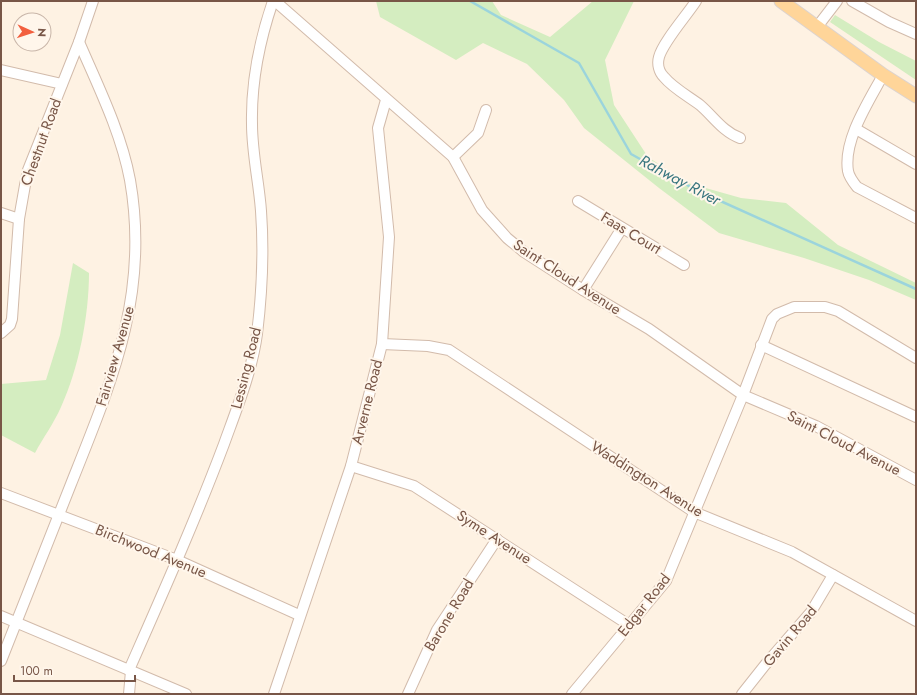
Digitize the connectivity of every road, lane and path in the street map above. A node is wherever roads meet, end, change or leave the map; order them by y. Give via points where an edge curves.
1 (93, 1) edge
2 (274, 1) edge
3 (696, 1) edge
4 (781, 1) edge
5 (837, 1) edge
6 (852, 1) edge
7 (816, 27) junction
8 (916, 34) edge
9 (79, 42) junction
10 (1, 70) edge
11 (883, 75) junction
12 (62, 84) junction
13 (916, 96) edge
14 (386, 100) junction
15 (486, 110) dead end
16 (856, 129) junction
17 (740, 138) dead end
18 (453, 157) junction
19 (916, 164) edge
20 (578, 201) dead end
21 (1, 213) edge
22 (19, 218) junction
23 (916, 218) edge
24 (622, 228) junction
25 (684, 265) dead end
26 (583, 290) junction
27 (1, 333) edge
28 (382, 344) junction
29 (761, 346) junction
30 (916, 358) edge
31 (743, 395) junction
32 (916, 417) edge
33 (351, 466) junction
34 (916, 480) edge
35 (1, 493) edge
36 (694, 512) junction
37 (59, 515) junction
38 (497, 539) junction
39 (177, 560) junction
40 (833, 575) junction
41 (299, 615) junction
42 (1, 616) edge
43 (916, 621) edge
44 (16, 622) junction
45 (630, 625) junction
46 (1, 661) edge
47 (130, 670) junction
48 (129, 694) edge
49 (186, 694) edge
50 (274, 694) edge
51 (408, 694) edge
52 (572, 694) edge
53 (742, 694) edge

1 - 9 street, Chestnut Road
2 - 14 street, Saint Cloud Avenue
2 - 39 street, Lessing Road via 260,39 252,122 263,236 256,335 241,397
3 - 17 street via 661,52 658,65 663,77 701,106 732,135
4 - 7 main road
5 - 7 street
6 - 8 street
7 - 11 main road
9 - 12 street, Chestnut Road
9 - 37 street, Fairview Avenue via 111,120 130,179 136,239 128,318 117,360
10 - 12 street
11 - 13 main road
11 - 16 street
12 - 22 street, Chestnut Road via 28,170
14 - 18 street, Saint Cloud Avenue
14 - 28 street, Arverne Road via 378,128 389,237
15 - 18 street via 478,132
16 - 19 street
16 - 23 street via 848,160 850,178 857,187
18 - 26 street, Saint Cloud Avenue via 482,210 507,238
20 - 24 street, Faas Court
21 - 22 street
22 - 27 street, Chestnut Road via 12,319 10,325
24 - 25 street, Faas Court
24 - 26 street
26 - 31 street, Saint Cloud Avenue via 649,329
28 - 33 street, Arverne Road
28 - 36 street, Waddington Avenue via 428,346 449,350
29 - 30 street, Edgar Road via 777,314 794,307 826,307 838,311
29 - 31 street, Edgar Road
29 - 32 street
31 - 34 street, Saint Cloud Avenue via 816,426
31 - 36 street, Edgar Road
33 - 38 street, Syme Avenue via 414,486
33 - 41 street, Arverne Road
35 - 37 street, Birchwood Avenue
36 - 40 street, Waddington Avenue via 792,552
36 - 45 street, Edgar Road via 666,580
37 - 39 street, Birchwood Avenue
37 - 44 street, Fairview Avenue
38 - 45 street, Syme Avenue
38 - 51 street, Barone Road via 437,630
39 - 41 street, Birchwood Avenue
39 - 47 street, Lessing Road
40 - 43 street, Waddington Avenue
40 - 53 street, Gavin Road via 811,612
41 - 50 street, Arverne Road
42 - 44 street
44 - 46 street, Fairview Avenue
44 - 47 street
45 - 52 street, Edgar Road
47 - 48 street, Lessing Road
47 - 49 street

